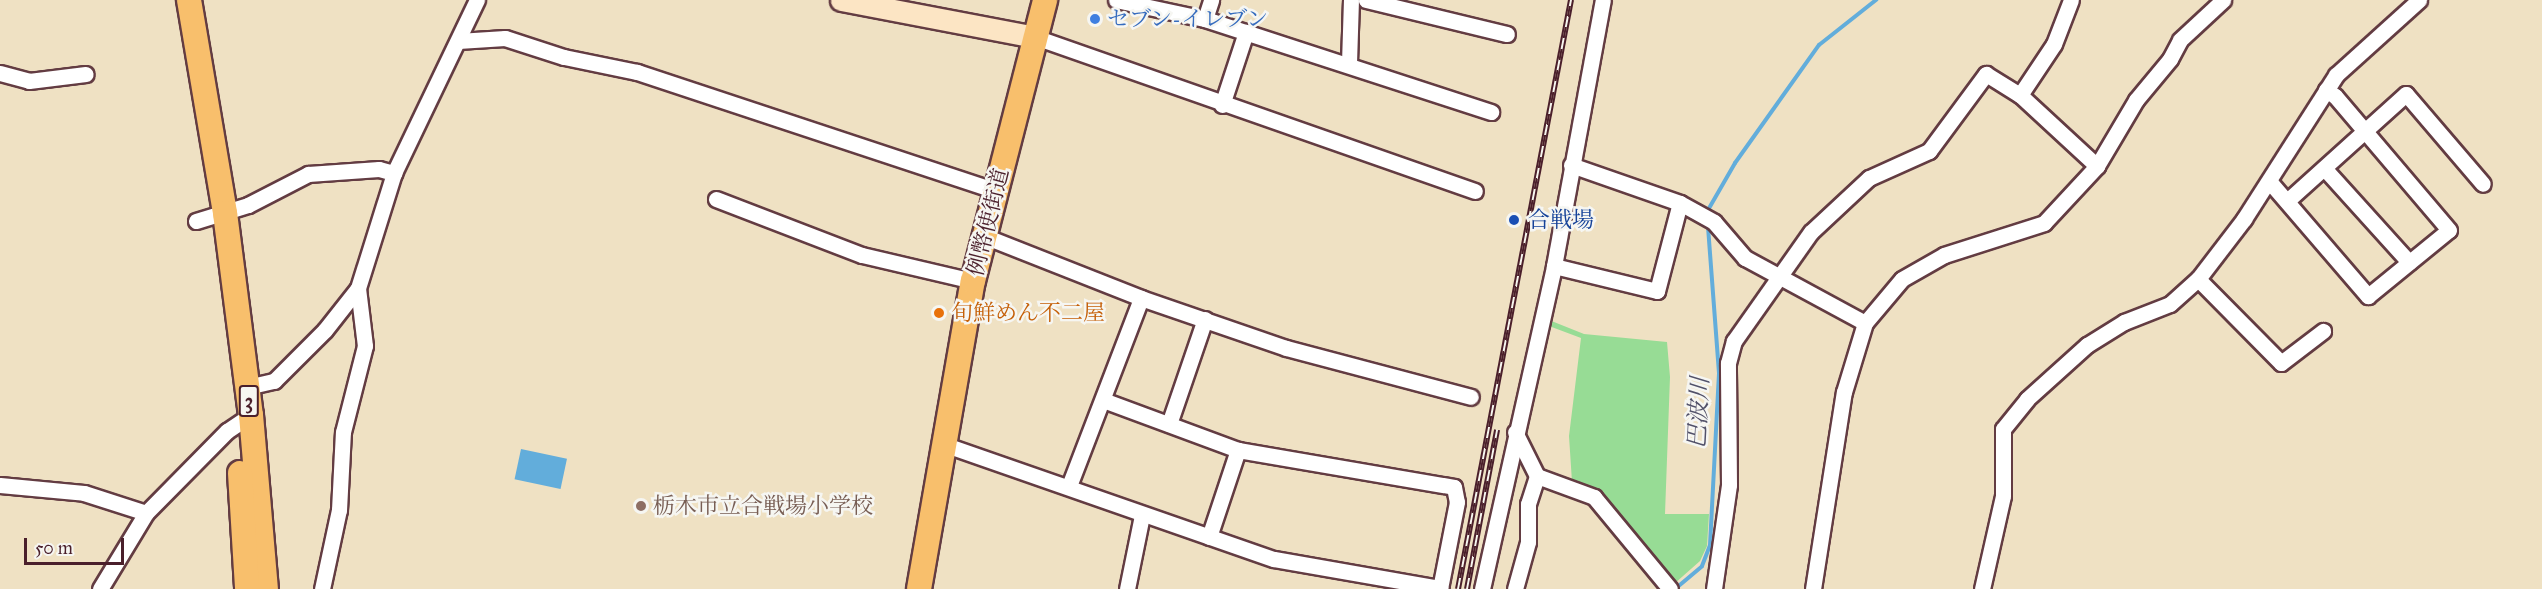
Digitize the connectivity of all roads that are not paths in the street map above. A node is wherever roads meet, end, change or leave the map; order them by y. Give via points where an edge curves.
1 (189, 0) edge
2 (477, 0) edge
3 (841, 0) edge
4 (1045, 0) edge
5 (1116, 0) edge
6 (1211, 0) edge
7 (1351, 0) edge
8 (1366, 0) edge
9 (1604, 0) edge
10 (2071, 0) edge
11 (2223, 0) edge
12 (2419, 0) edge
13 (870, 3) edge
14 (1205, 19) junction
15 (1246, 32) junction
16 (1507, 34) dead end
17 (1035, 38) junction
18 (458, 41) junction
19 (1349, 63) junction
20 (0, 74) edge
21 (86, 74) dead end
22 (2326, 90) junction
23 (2020, 95) junction
24 (1222, 105) junction
25 (1491, 112) dead end
26 (2365, 132) junction
27 (1571, 165) junction
28 (2097, 166) junction
29 (2324, 168) junction
30 (394, 173) junction
31 (2269, 181) junction
32 (2483, 184) dead end
33 (996, 191) junction
34 (1475, 191) dead end
35 (716, 199) dead end
36 (2287, 201) junction
37 (1680, 202) junction
38 (225, 213) junction
39 (196, 221) dead end
40 (984, 236) junction
41 (2409, 262) junction
42 (1554, 266) junction
43 (1778, 277) junction
44 (2198, 279) junction
45 (973, 281) junction
46 (358, 288) junction
47 (1141, 298) junction
48 (1205, 319) junction
49 (1865, 323) junction
50 (2323, 331) dead end
51 (247, 387) junction
52 (1471, 397) dead end
53 (1103, 400) junction
54 (244, 419) junction
55 (1169, 424) junction
56 (1515, 432) junction
57 (943, 444) junction
58 (1238, 450) junction
59 (1537, 476) junction
60 (0, 484) edge
61 (1069, 486) junction
62 (146, 513) junction
63 (1142, 515) junction
64 (1209, 537) junction
65 (100, 589) edge
66 (247, 589) edge
67 (266, 589) edge
68 (322, 589) edge
69 (919, 589) edge
70 (1127, 589) edge
71 (1440, 589) edge
72 (1482, 589) edge
73 (1515, 589) edge
74 (1670, 589) edge
75 (1714, 589) edge
76 (1813, 589) edge
77 (1982, 589) edge

1 - 38 main road, 3
2 - 18 street
3 - 13 street
4 - 17 main road, 例幣使街道
5 - 14 street
6 - 14 street
7 - 19 street
8 - 16 street
9 - 27 street
10 - 23 street via 2054,44
11 - 28 street via 2180,40 2170,59 2136,100
12 - 22 street via 2360,50
13 - 17 street
14 - 15 street
15 - 19 street
15 - 24 street
17 - 24 street
17 - 33 main road, 例幣使街道
18 - 30 street
18 - 33 street via 505,38 564,57 637,72
19 - 25 street
20 - 21 street via 29,81
22 - 26 street via 2336,96
22 - 31 street
23 - 28 street
23 - 43 street via 1986,74 1933,147 1869,178 1811,232
24 - 34 street
26 - 29 street
26 - 32 street via 2406,94
26 - 41 street via 2448,230
27 - 37 street
27 - 42 street
28 - 49 street via 2044,223 1944,255 1902,279
29 - 36 street
29 - 41 street
30 - 38 street via 379,169 308,174
30 - 46 street
31 - 36 street
31 - 44 street
33 - 40 main road, 例幣使街道
35 - 45 street via 862,255
36 - 41 street via 2368,296
37 - 42 street via 1657,291
37 - 43 street via 1714,222 1745,258
38 - 39 street
38 - 51 main road, 3
38 - 54 main road, 3
40 - 45 main road, 例幣使街道
40 - 47 street
42 - 56 street
43 - 49 street
43 - 75 street via 1734,341 1728,363 1729,485
44 - 50 street via 2282,363
44 - 77 street via 2170,304 2124,322 2087,345 2027,399 2003,429 2003,496
45 - 57 main road, 例幣使街道
46 - 51 street via 325,330 274,381
46 - 68 street via 365,346 343,432 339,510
47 - 48 street
47 - 53 street
48 - 52 street via 1286,348
48 - 55 street
49 - 76 street via 1844,392
51 - 54 main road, 3
53 - 55 street
53 - 61 street
54 - 62 street
54 - 66 main road, 3
54 - 67 main road, 3
55 - 58 street
56 - 59 street
56 - 72 street
57 - 61 street
57 - 69 main road, 例幣使街道
58 - 64 street
58 - 71 street via 1454,487 1457,502
59 - 73 street via 1528,504 1528,542
59 - 74 street via 1594,497
60 - 62 street via 84,493
61 - 63 street
62 - 65 street
63 - 64 street
63 - 70 street
64 - 71 street via 1274,559

